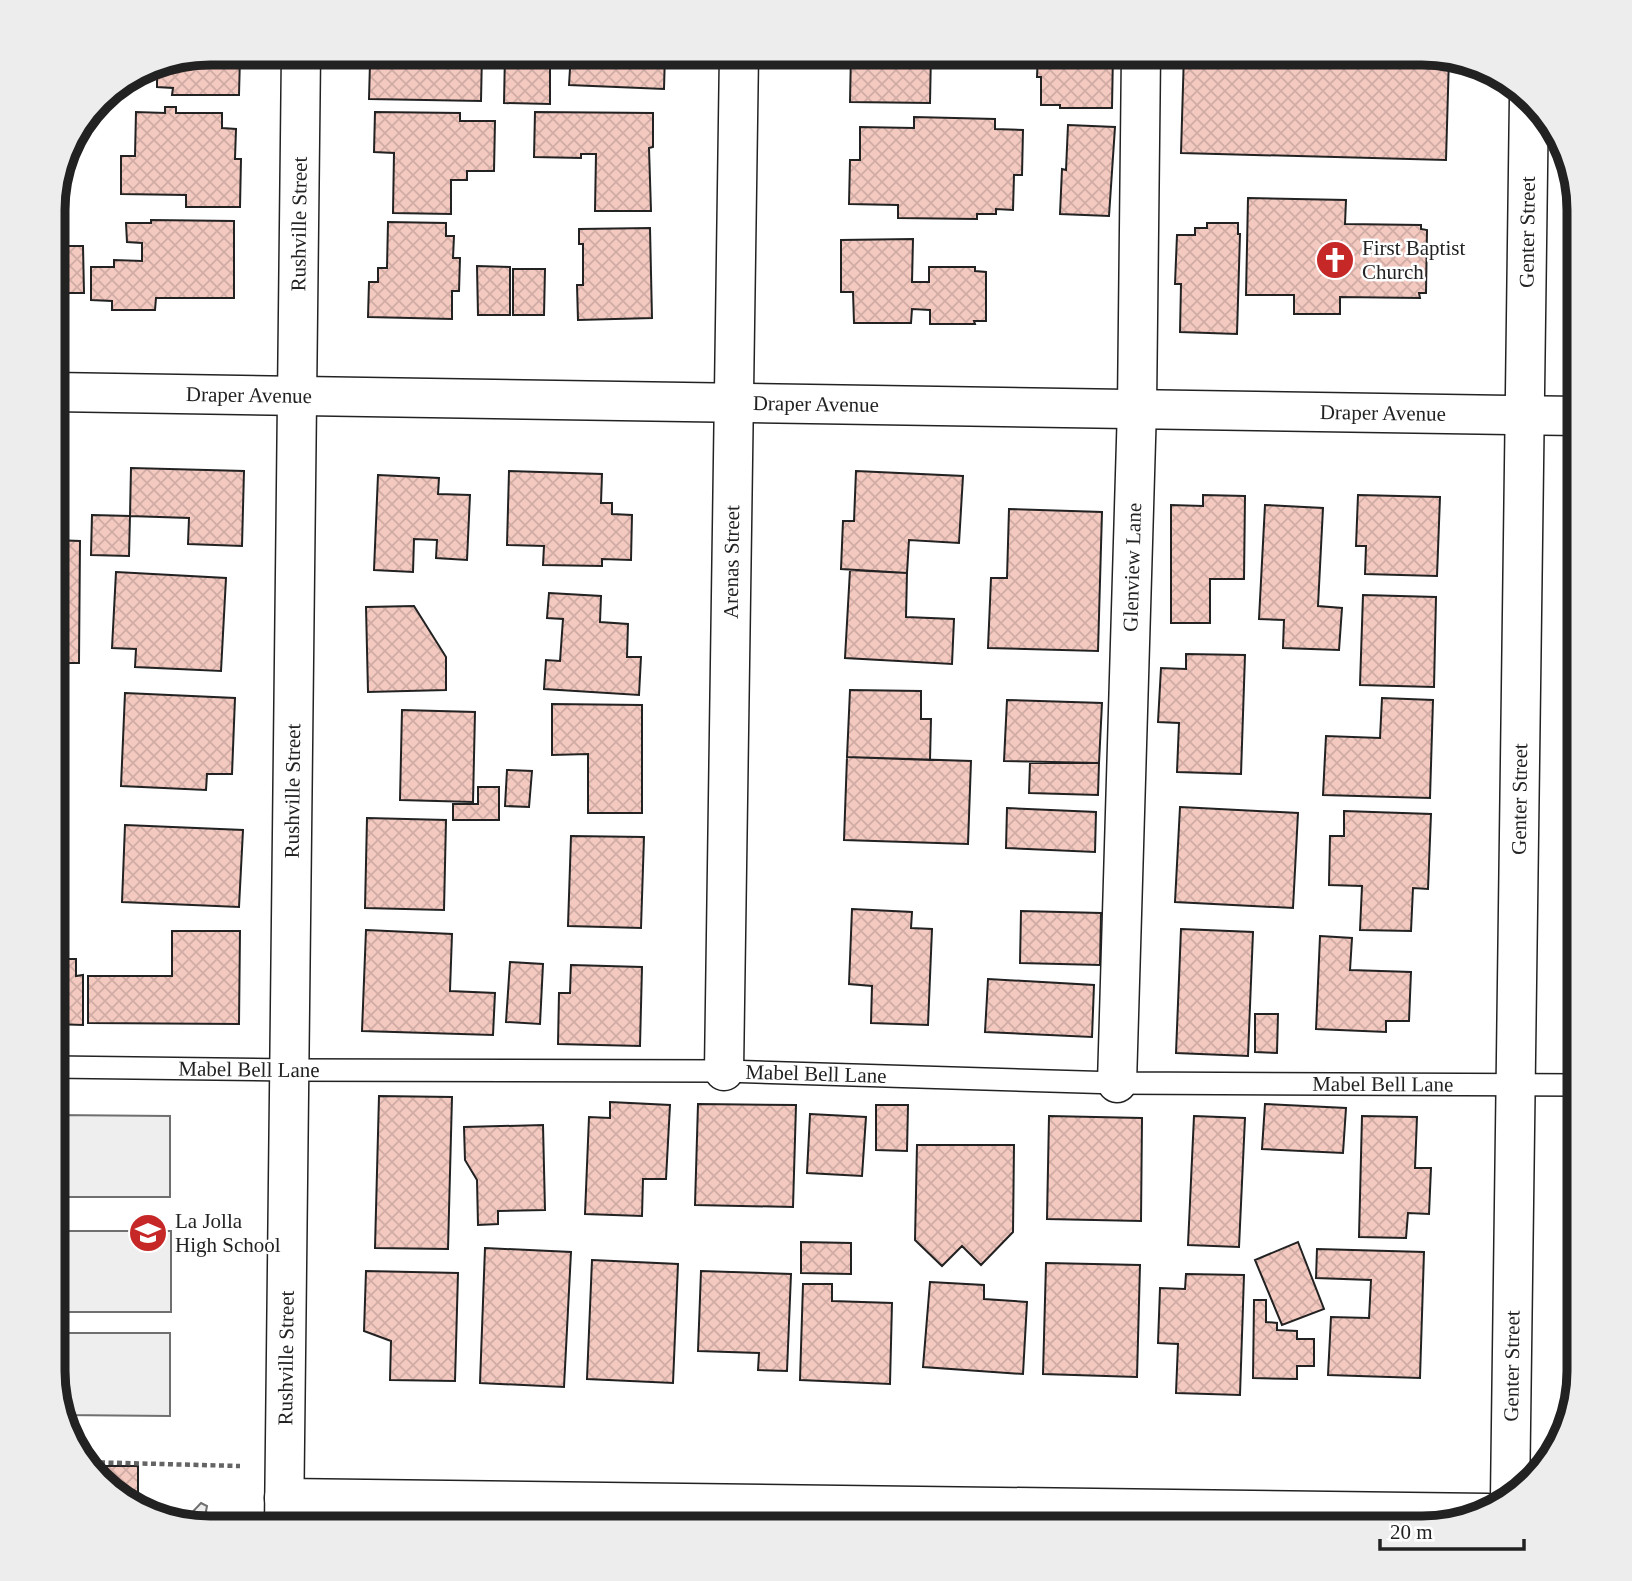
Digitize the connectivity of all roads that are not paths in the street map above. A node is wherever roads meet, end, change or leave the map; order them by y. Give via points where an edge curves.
1 (301, 65) edge
2 (738, 65) edge
3 (1141, 65) edge
4 (1529, 111) edge
5 (65, 392) edge
6 (297, 396) junction
7 (734, 402) junction
8 (1137, 407) junction
9 (1524, 415) junction
10 (1567, 416) edge
11 (65, 1067) edge
12 (289, 1070) junction
13 (724, 1072) junction
14 (1117, 1083) junction
15 (1515, 1084) junction
16 (1567, 1085) edge
17 (1510, 1486) edge
18 (284, 1513) edge
19 (1450, 1513) edge

1 - 6 street, Rushville Street
2 - 7 street, Arenas Street
3 - 8 street, Glenview Lane
4 - 9 street, Genter Street
5 - 6 street, Draper Avenue
6 - 7 street, Draper Avenue
6 - 12 street, Rushville Street
7 - 8 street, Draper Avenue
7 - 13 street, Arenas Street
8 - 9 street, Draper Avenue
8 - 14 street, Glenview Lane
9 - 10 street, Draper Avenue
9 - 15 street, Genter Street
11 - 12 lane, Mabel Bell Lane
12 - 13 lane, Mabel Bell Lane
12 - 18 street, Rushville Street
13 - 14 lane, Mabel Bell Lane
14 - 15 lane, Mabel Bell Lane
15 - 16 lane, Mabel Bell Lane
15 - 17 street, Genter Street
18 - 19 street

